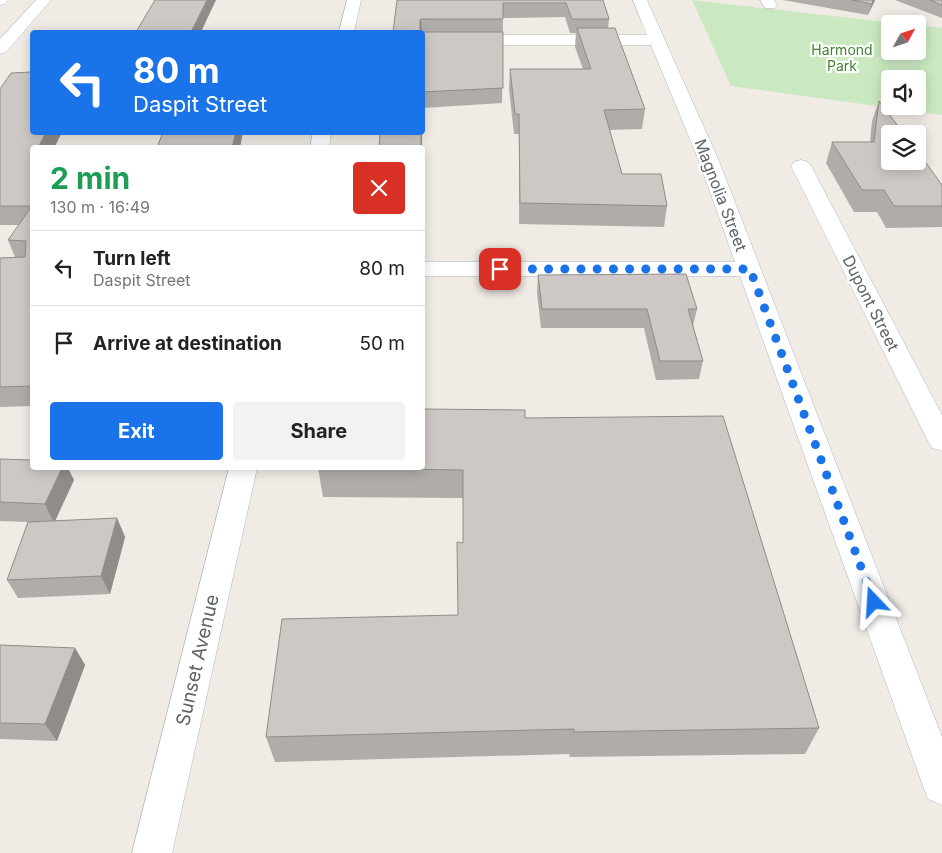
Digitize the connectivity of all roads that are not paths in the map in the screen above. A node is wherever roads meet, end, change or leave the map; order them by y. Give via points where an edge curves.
1 (44, 0) edge
2 (354, 0) edge
3 (640, 0) edge
4 (346, 30) edge
5 (28, 40) dead end
6 (425, 40) edge
7 (656, 40) junction
8 (3, 43) edge
9 (801, 166) dead end
10 (425, 269) edge
11 (750, 269) junction
12 (942, 441) edge
13 (243, 470) edge
14 (942, 786) edge
15 (152, 853) edge

1 - 8 street
2 - 4 street
3 - 7 street, Magnolia Street
5 - 8 street
6 - 7 street
7 - 11 street, Magnolia Street via 709,162
9 - 12 street, Dupont Street
10 - 11 street
11 - 14 street, Magnolia Street
13 - 15 street, Sunset Avenue

